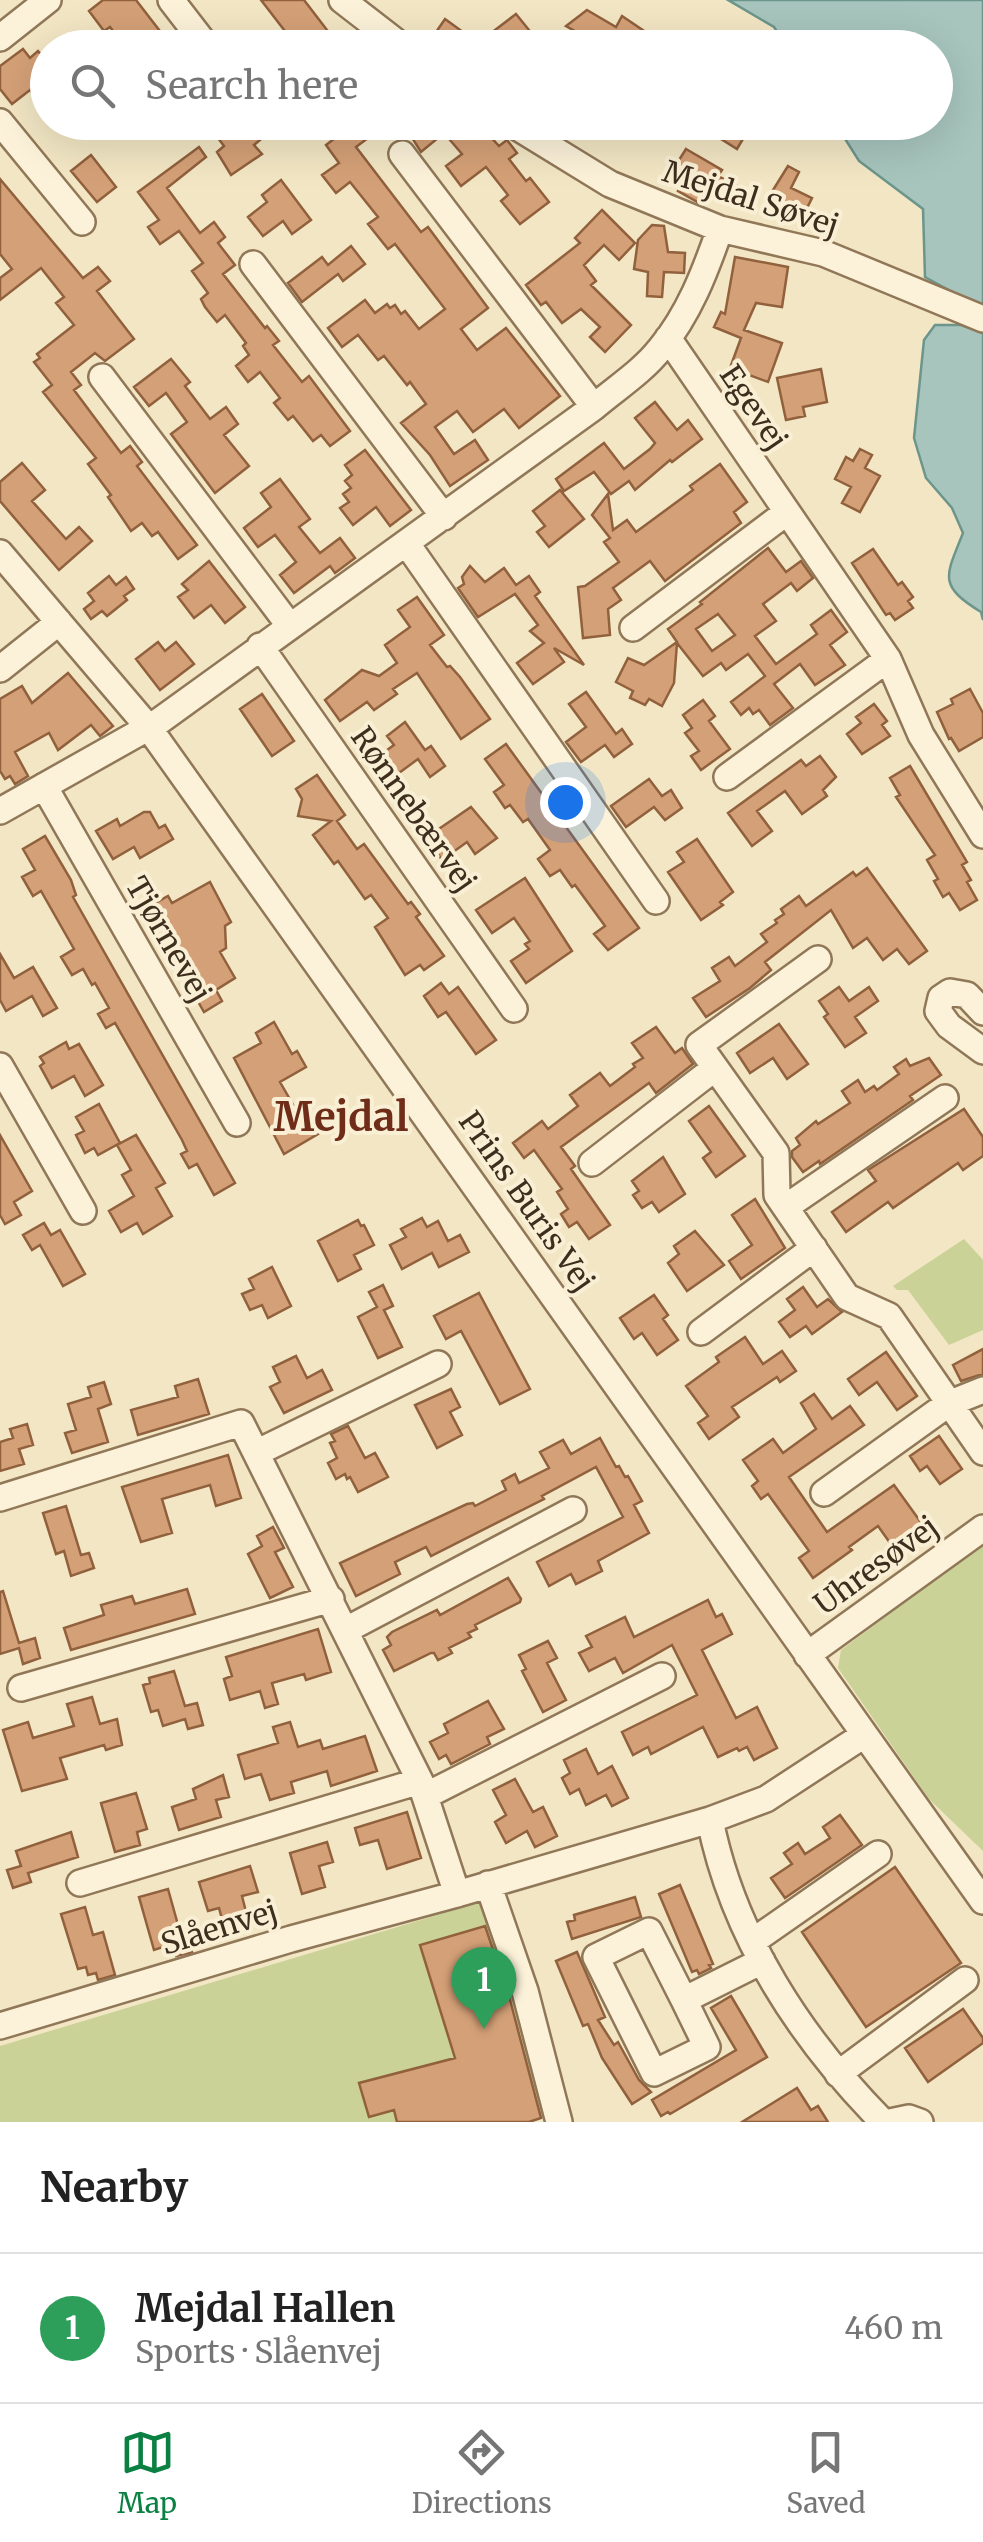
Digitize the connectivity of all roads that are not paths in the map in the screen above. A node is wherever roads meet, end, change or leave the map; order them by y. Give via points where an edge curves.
1 (48, 0) edge
2 (170, 0) edge
3 (342, 0) edge
4 (194, 30) edge
5 (381, 30) edge
6 (0, 38) edge
7 (0, 122) edge
8 (538, 140) edge
9 (402, 154) dead end
10 (82, 222) dead end
11 (720, 229) junction
12 (254, 264) dead end
13 (983, 319) edge
14 (668, 338) junction
15 (102, 376) dead end
16 (594, 407) junction
17 (787, 512) junction
18 (444, 517) junction
19 (407, 544) junction
20 (0, 553) edge
21 (59, 622) junction
22 (290, 625) junction
23 (632, 628) dead end
24 (260, 646) junction
25 (888, 659) junction
26 (0, 668) edge
27 (148, 728) junction
28 (727, 778) dead end
29 (44, 786) junction
30 (0, 811) edge
31 (983, 834) edge
32 (656, 901) dead end
33 (818, 959) dead end
34 (514, 1009) dead end
35 (983, 1012) edge
36 (983, 1052) edge
37 (0, 1066) edge
38 (716, 1068) junction
39 (946, 1098) dead end
40 (237, 1124) dead end
41 (592, 1164) dead end
42 (786, 1207) junction
43 (83, 1211) dead end
44 (814, 1248) junction
45 (700, 1332) dead end
46 (438, 1364) dead end
47 (983, 1390) edge
48 (948, 1404) junction
49 (983, 1452) edge
50 (256, 1454) junction
51 (824, 1493) dead end
52 (0, 1498) edge
53 (573, 1510) dead end
54 (983, 1528) edge
55 (331, 1600) junction
56 (346, 1630) junction
57 (807, 1656) junction
58 (662, 1676) dead end
59 (21, 1688) dead end
60 (864, 1735) junction
61 (422, 1788) junction
62 (710, 1820) junction
63 (878, 1854) dead end
64 (80, 1883) dead end
65 (488, 1884) junction
66 (458, 1894) junction
67 (983, 1901) edge
68 (757, 1952) junction
69 (965, 1980) dead end
70 (684, 2000) junction
71 (0, 2026) edge
72 (838, 2074) junction
73 (559, 2122) edge
74 (887, 2122) edge
75 (920, 2122) edge

1 - 6 street
2 - 4 street
3 - 5 street
7 - 10 street
8 - 11 street, Mejdal Søvej via 610,184
9 - 16 street
11 - 13 street, Mejdal Søvej via 822,253
11 - 14 street
12 - 18 street
14 - 16 street
14 - 17 street, Egevej
15 - 22 street
16 - 18 street
17 - 23 street
17 - 25 street, Egevej
18 - 19 street
19 - 22 street
19 - 32 street
20 - 21 street, Prins Buris Vej
21 - 26 street
21 - 27 street, Prins Buris Vej
22 - 24 street
24 - 27 street
24 - 34 street, Rønnebærvej
25 - 28 street
25 - 31 street, Egevej via 922,735
27 - 29 street
27 - 57 street, Prins Buris Vej
29 - 30 street
29 - 40 street, Tjørnevej
33 - 38 street via 699,1045
35 - 36 street via 967,995 950,992 938,1012
37 - 43 street
38 - 41 street
38 - 42 street via 776,1153 777,1194
39 - 42 street
42 - 44 street
44 - 45 street
44 - 48 street via 847,1296 889,1316
46 - 50 street
47 - 48 street
48 - 49 street
48 - 51 street
50 - 52 street via 241,1423
50 - 55 street
53 - 56 street
54 - 57 street, Uhresøvej
55 - 56 street
55 - 59 street
56 - 61 street
57 - 60 street, Prins Buris Vej
58 - 61 street
60 - 62 street, Slåenvej via 766,1799
60 - 67 street, Prins Buris Vej
61 - 64 street
61 - 66 street
62 - 65 street, Slåenvej
62 - 68 street
63 - 68 street
65 - 66 street, Slåenvej
65 - 73 street
66 - 71 street, Slåenvej
68 - 70 street
68 - 72 street via 794,2017
69 - 72 street
70 - 70 street via 649,1931 596,1957 654,2073 707,2047
72 - 74 street
74 - 75 street

